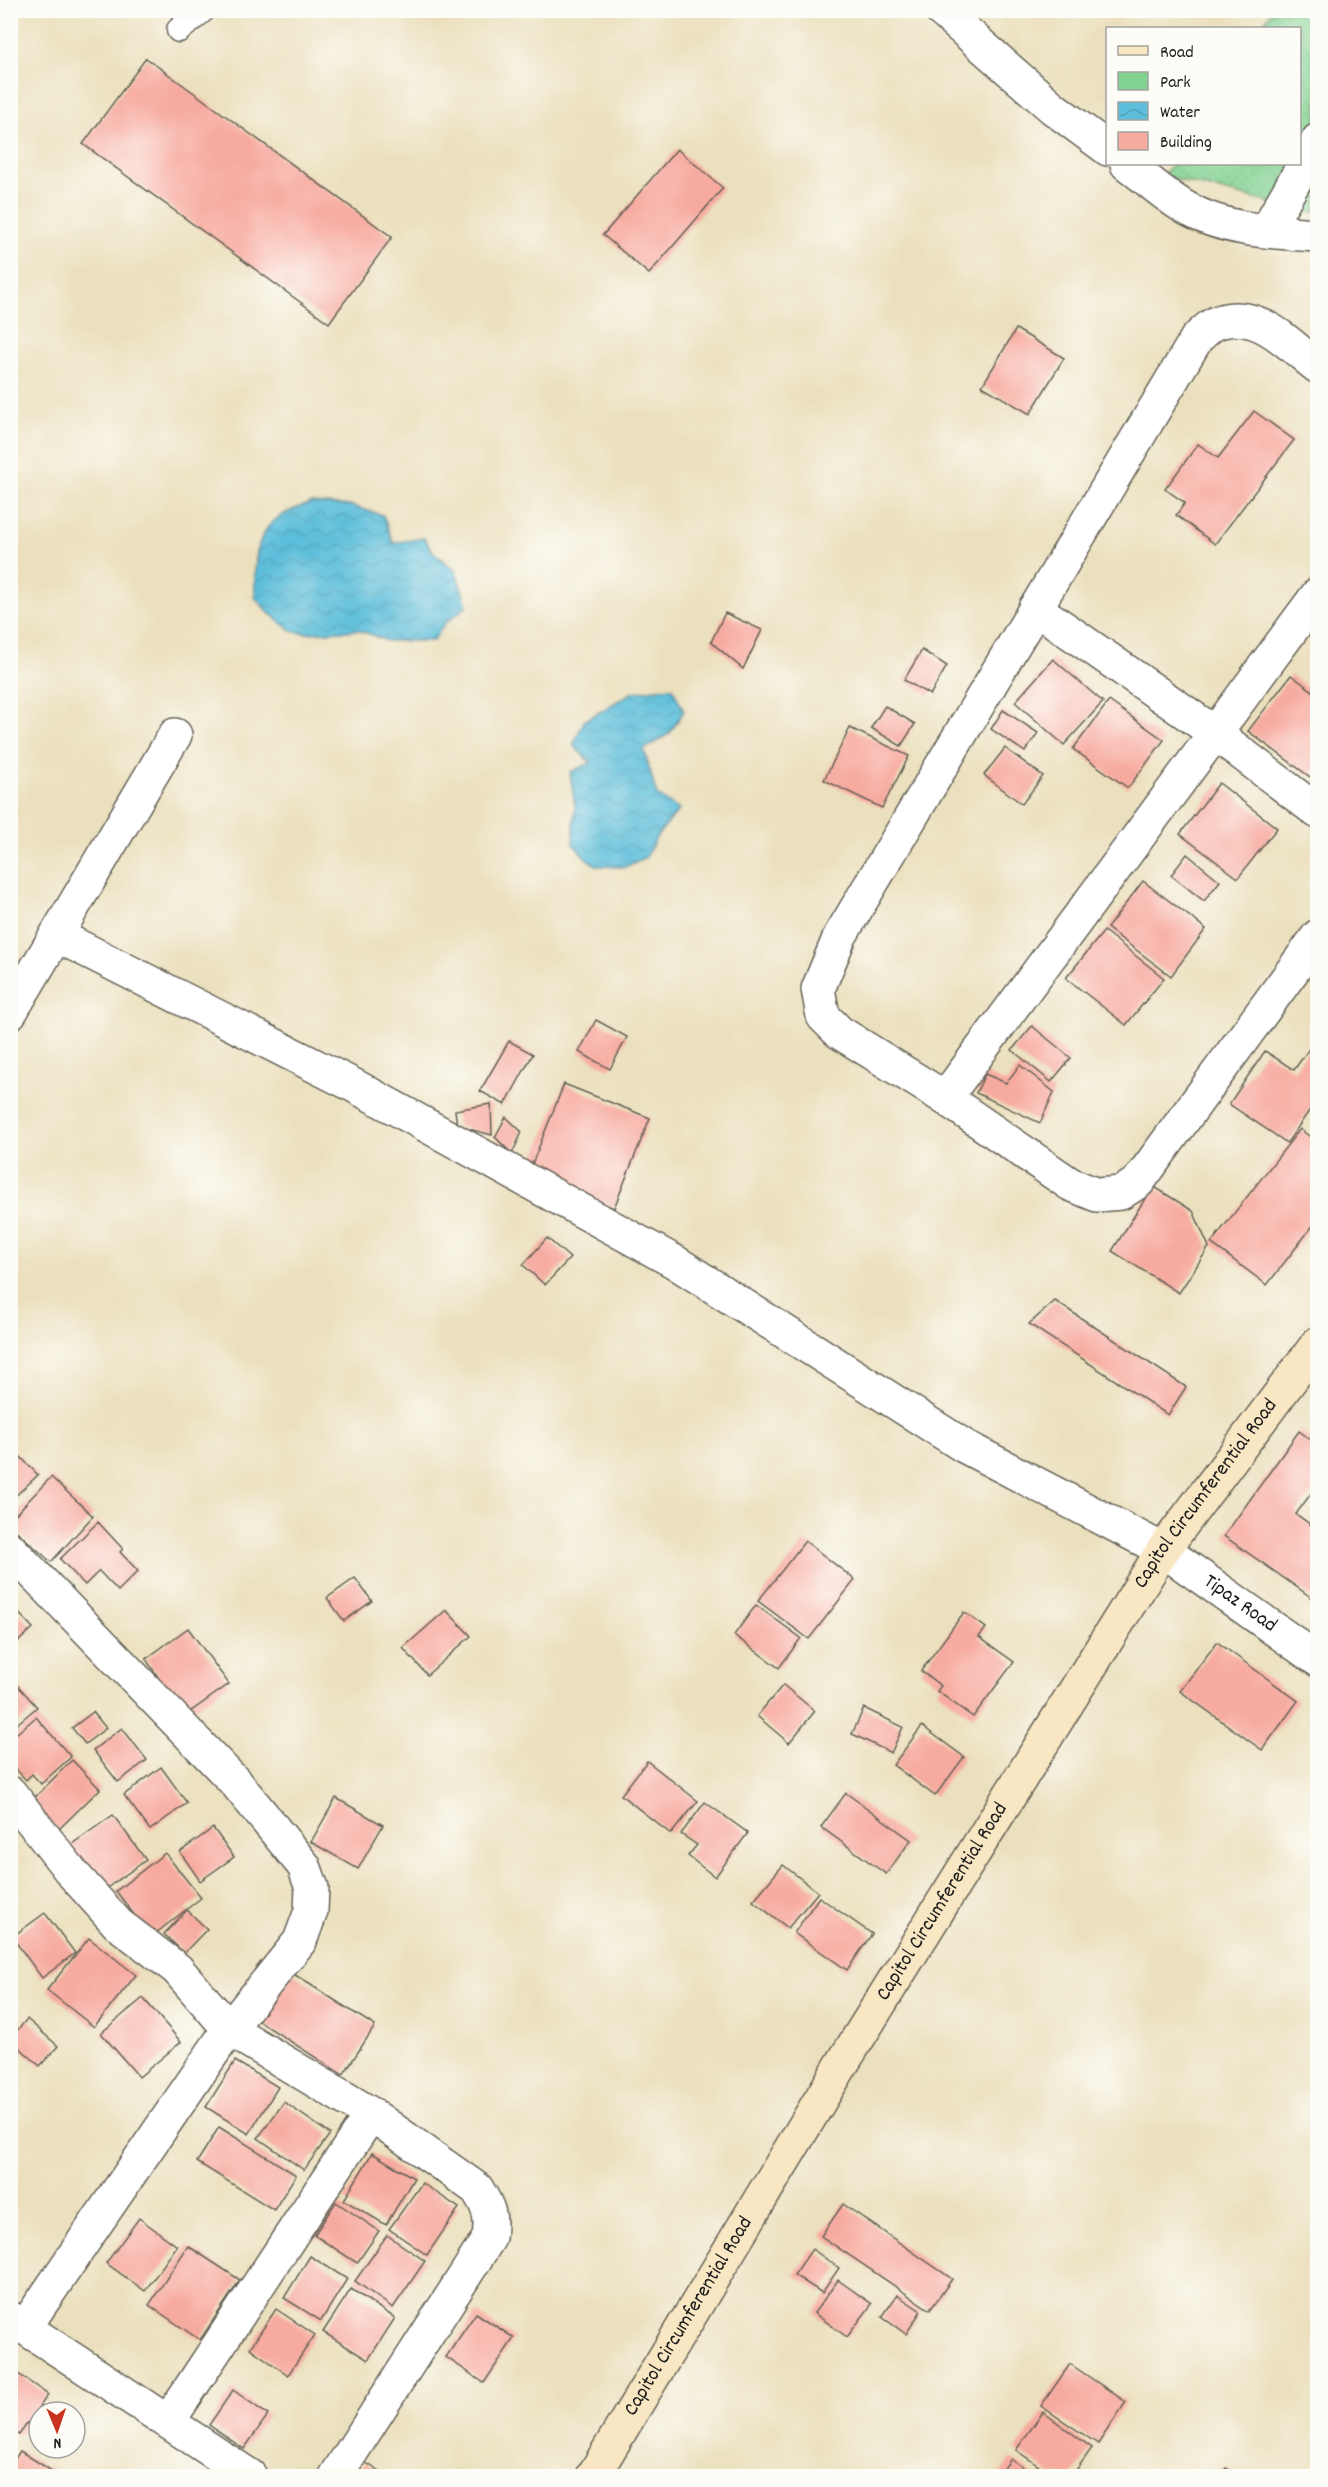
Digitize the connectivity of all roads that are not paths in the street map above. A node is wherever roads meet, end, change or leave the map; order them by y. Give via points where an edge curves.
1 (203, 10) edge
2 (941, 10) edge
3 (179, 30) dead end
4 (1317, 140) edge
5 (1106, 148) edge
6 (1128, 165) edge
7 (1266, 231) junction
8 (1317, 234) edge
9 (1317, 367) edge
10 (1317, 594) edge
11 (1035, 608) junction
12 (1215, 733) junction
13 (175, 735) dead end
14 (1317, 812) edge
15 (58, 936) junction
16 (1317, 936) edge
17 (10, 1013) edge
18 (945, 1098) junction
19 (1317, 1343) edge
20 (10, 1549) edge
21 (1163, 1550) junction
22 (1317, 1660) edge
23 (10, 1794) edge
24 (229, 2029) junction
25 (371, 2114) junction
26 (18, 2322) edge
27 (168, 2422) junction
28 (250, 2476) edge
29 (336, 2476) edge
30 (593, 2476) edge

1 - 3 lane
2 - 5 street via 1053,108
4 - 7 street
6 - 7 street via 1187,208 1221,223
7 - 8 street
9 - 11 street via 1266,325 1241,319 1215,324 1197,338
10 - 12 street
11 - 12 street
11 - 18 street via 840,936 818,989 823,1016 839,1032
12 - 14 street
12 - 18 street
13 - 15 street
15 - 17 street
15 - 21 street, Tipaz Road via 353,1085 675,1262 964,1446
16 - 18 street via 1138,1182 1121,1193 1097,1195 1070,1184
19 - 21 main road, Capitol Circumferential Road
20 - 24 street via 237,1784 304,1866 312,1888 311,1911 300,1941
21 - 22 street, Tipaz Road
21 - 30 main road, Capitol Circumferential Road via 855,2043
23 - 24 street via 118,1924 177,1969
24 - 25 street
24 - 26 street
25 - 27 street
25 - 29 street via 477,2189 491,2218 489,2238
26 - 27 street
27 - 28 street

